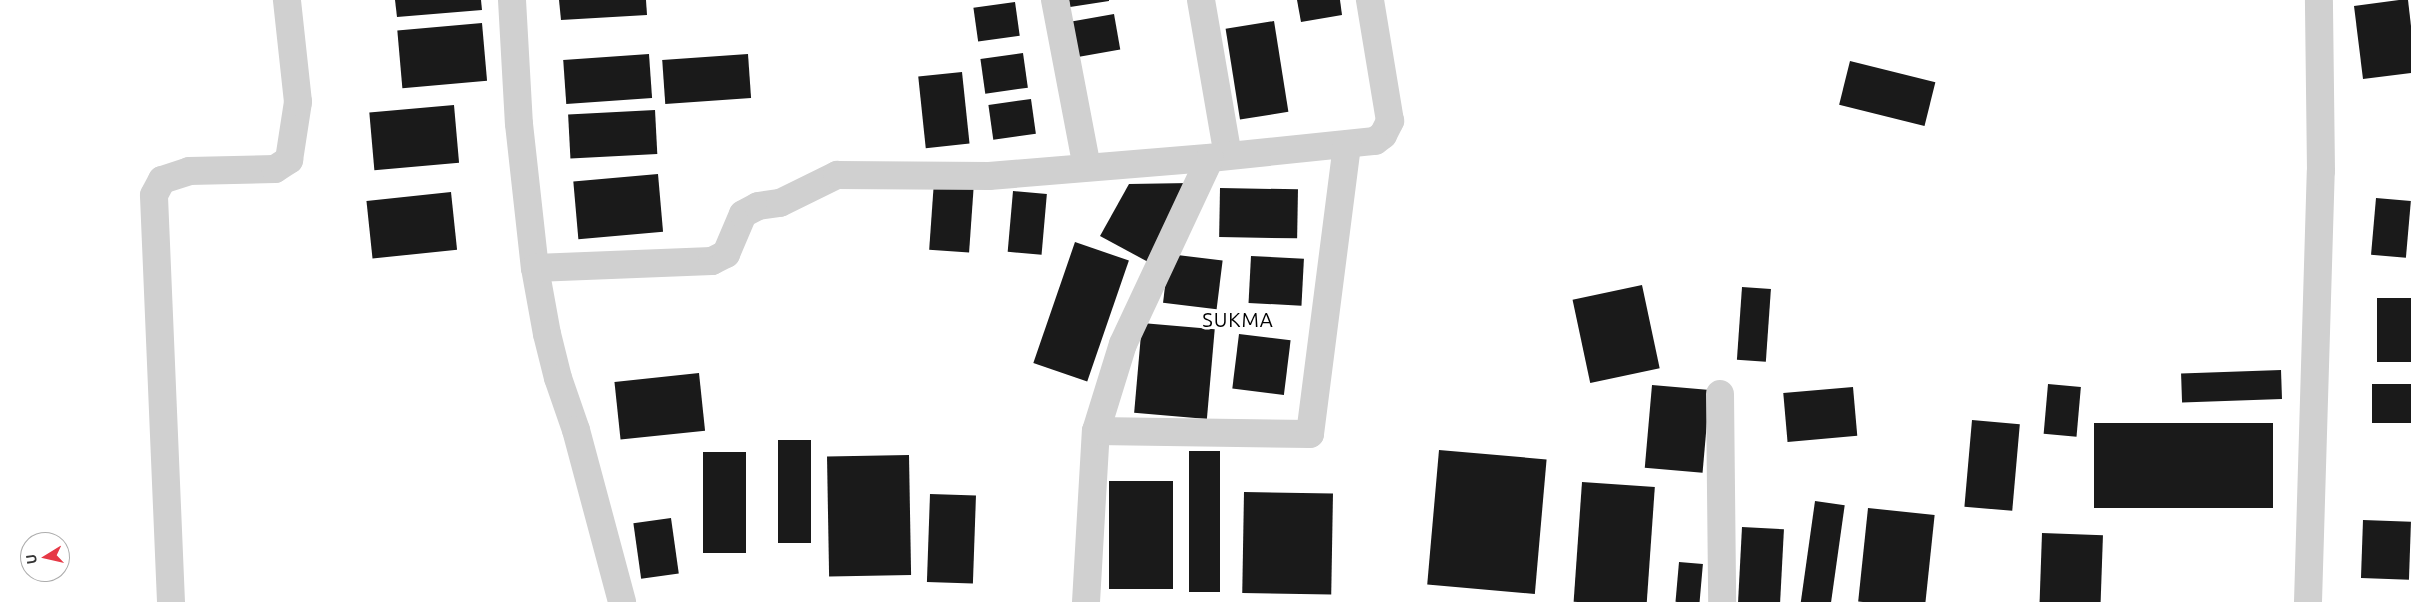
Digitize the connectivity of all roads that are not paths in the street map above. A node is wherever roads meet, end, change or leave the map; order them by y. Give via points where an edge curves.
1 (287, 0) edge
2 (512, 0) edge
3 (1055, 0) edge
4 (1201, 0) edge
5 (1370, 0) edge
6 (2319, 0) edge
7 (1347, 144) junction
8 (1219, 157) junction
9 (1087, 167) junction
10 (535, 268) junction
11 (1720, 394) dead end
12 (1096, 431) junction
13 (170, 602) edge
14 (622, 602) edge
15 (1086, 602) edge
16 (1722, 602) edge
17 (2308, 602) edge

1 - 13 street via 298,102 289,160 275,168 189,171 162,180 154,195
2 - 10 street via 516,92
3 - 9 street
4 - 8 street
5 - 7 street via 1390,121 1383,135 1374,141
6 - 17 street via 2321,181
7 - 8 street
7 - 12 street via 1310,434
8 - 9 street
8 - 12 street via 1123,344
9 - 10 street via 989,176 836,174 780,203 758,206 743,214 726,254 712,261
10 - 14 street via 558,378 576,430
11 - 16 street
12 - 15 street

